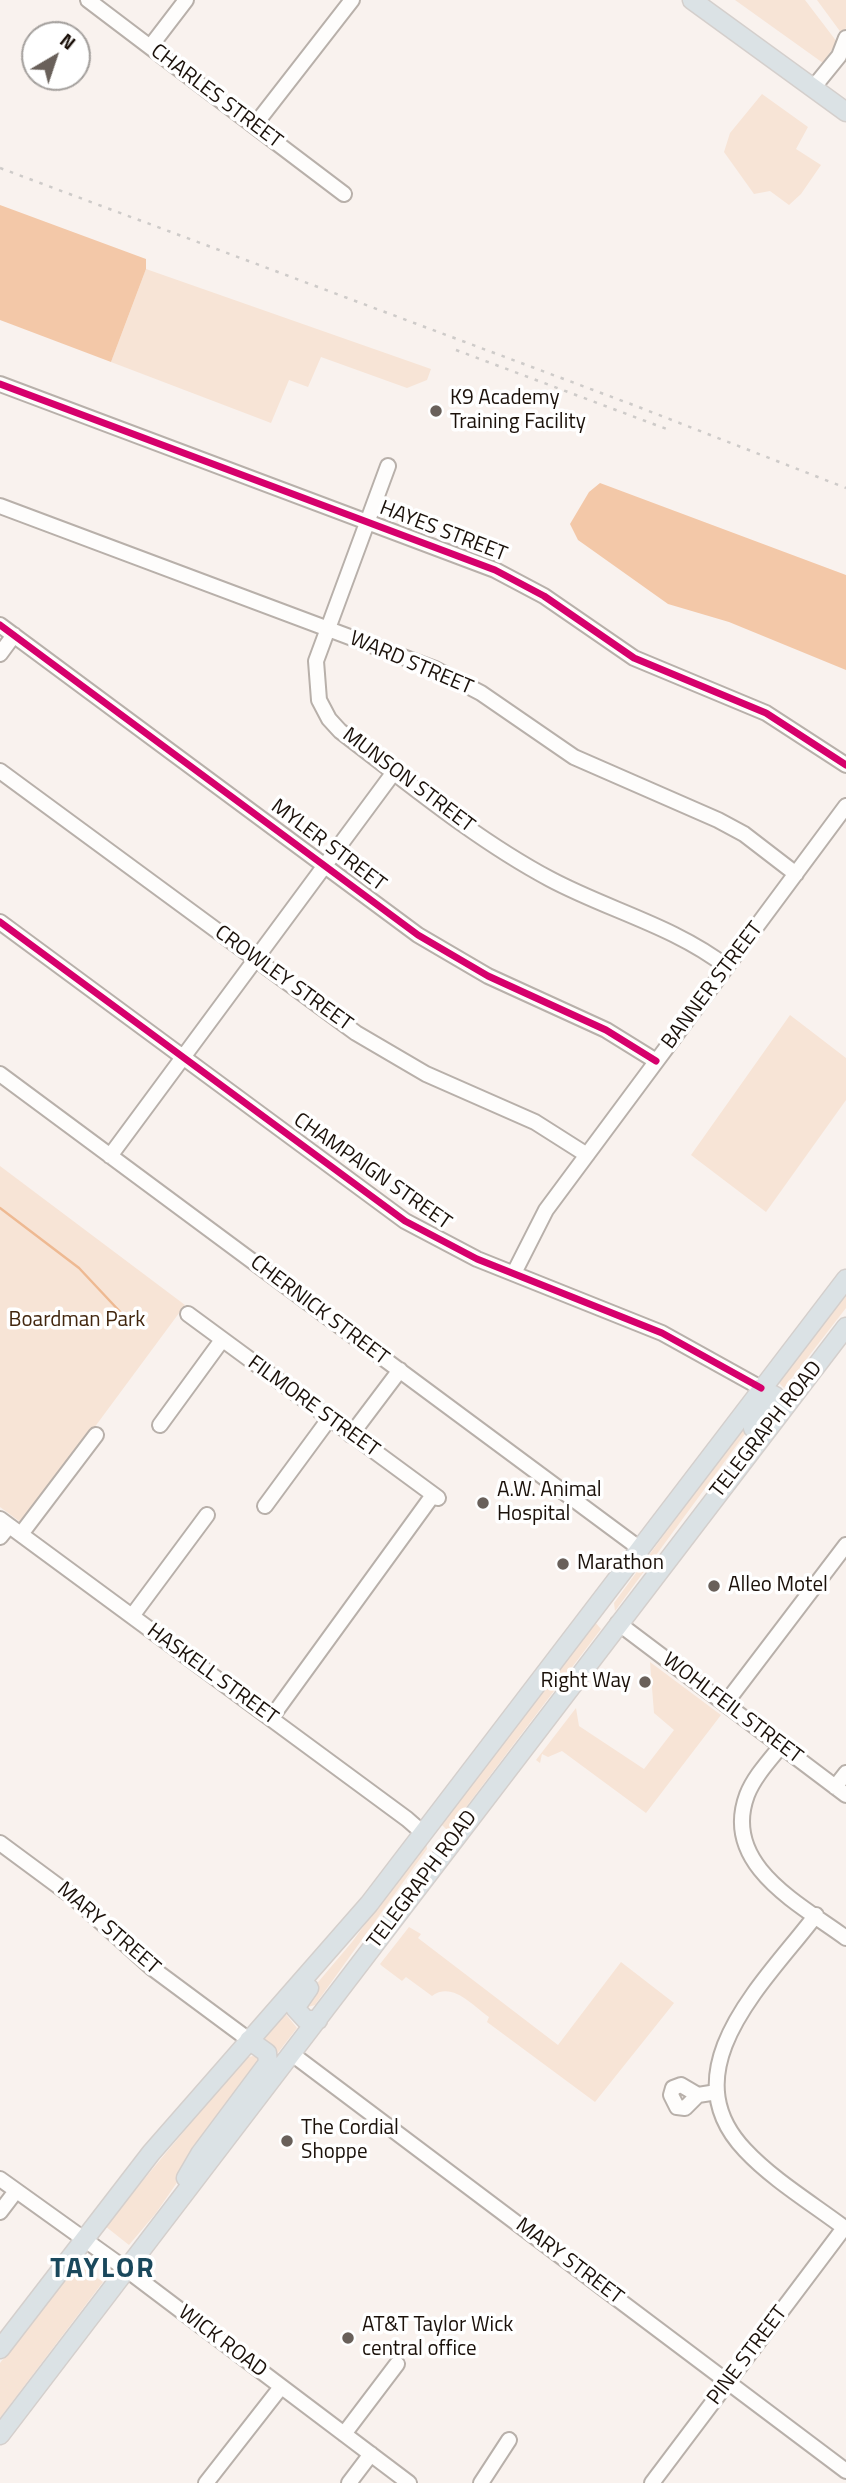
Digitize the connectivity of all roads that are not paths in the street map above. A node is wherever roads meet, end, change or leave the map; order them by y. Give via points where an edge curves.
1 (88, 0) edge
2 (186, 0) edge
3 (352, 0) edge
4 (692, 0) edge
5 (846, 38) edge
6 (150, 47) junction
7 (842, 57) edge
8 (813, 88) junction
9 (846, 112) edge
10 (254, 125) junction
11 (344, 194) dead end
12 (0, 384) edge
13 (388, 466) dead end
14 (0, 506) edge
15 (368, 521) junction
16 (0, 625) edge
17 (327, 628) junction
18 (14, 635) junction
19 (0, 653) edge
20 (846, 765) edge
21 (0, 771) edge
22 (394, 772) junction
23 (846, 806) edge
24 (326, 866) junction
25 (796, 874) junction
26 (0, 922) edge
27 (256, 960) junction
28 (727, 967) junction
29 (183, 1058) junction
30 (656, 1061) junction
31 (0, 1074) edge
32 (587, 1155) junction
33 (110, 1156) junction
34 (514, 1273) junction
35 (846, 1279) edge
36 (188, 1314) dead end
37 (846, 1327) edge
38 (222, 1340) junction
39 (400, 1370) junction
40 (761, 1388) junction
41 (329, 1419) junction
42 (160, 1425) dead end
43 (96, 1435) dead end
44 (351, 1435) junction
45 (265, 1506) dead end
46 (671, 1506) junction
47 (206, 1514) dead end
48 (699, 1517) junction
49 (7, 1529) edge
50 (846, 1545) edge
51 (639, 1548) junction
52 (132, 1616) junction
53 (618, 1623) junction
54 (725, 1704) junction
55 (271, 1718) junction
56 (781, 1746) junction
57 (846, 1773) edge
58 (841, 1791) edge
59 (423, 1833) junction
60 (0, 1843) edge
61 (369, 1904) junction
62 (816, 1915) junction
63 (846, 1938) edge
64 (377, 1939) junction
65 (318, 2020) junction
66 (249, 2040) junction
67 (292, 2053) junction
68 (717, 2092) junction
69 (698, 2095) dead end
70 (0, 2179) edge
71 (16, 2191) junction
72 (172, 2210) junction
73 (0, 2212) edge
74 (845, 2229) edge
75 (83, 2239) junction
76 (127, 2270) junction
77 (0, 2349) edge
78 (397, 2364) dead end
79 (728, 2382) junction
80 (281, 2387) junction
81 (344, 2434) junction
82 (0, 2435) edge
83 (509, 2440) dead end
84 (371, 2454) junction
85 (846, 2471) edge
86 (206, 2483) edge
87 (349, 2483) edge
88 (409, 2483) edge
89 (481, 2483) edge
90 (652, 2483) edge

1 - 6 street, CHARLES STREET
2 - 6 street
3 - 10 street
4 - 8 main road
5 - 7 street
6 - 10 street, CHARLES STREET
7 - 8 street
8 - 9 main road
10 - 11 street, CHARLES STREET
12 - 15 street, HAYES STREET
13 - 15 street, MUNSON STREET
14 - 17 street, WARD STREET
15 - 17 street, MUNSON STREET
15 - 20 street, HAYES STREET via 512,578 634,658 766,713
16 - 18 street, MYLER STREET
17 - 22 street, MUNSON STREET via 315,670 322,708 340,731
17 - 25 street, WARD STREET via 458,680 574,757 718,820
18 - 19 street
18 - 24 street, MYLER STREET
21 - 27 street, CROWLEY STREET
22 - 24 street
22 - 28 street, MUNSON STREET via 526,866 673,934
23 - 25 street, BANNER STREET
24 - 27 street
24 - 30 street, MYLER STREET via 456,959 606,1030
25 - 28 street, BANNER STREET
26 - 29 street, CHAMPAIGN STREET
27 - 29 street
27 - 32 street, CROWLEY STREET via 388,1052 426,1074 535,1122
28 - 30 street, BANNER STREET
29 - 33 street
29 - 34 street, CHAMPAIGN STREET via 405,1221
30 - 32 street, BANNER STREET
31 - 33 street, CHERNICK STREET
32 - 34 street, BANNER STREET via 535,1227
33 - 39 street, CHERNICK STREET
34 - 40 street, CHAMPAIGN STREET via 662,1333
35 - 40 main road, TELEGRAPH ROAD
36 - 38 street, FILMORE STREET
37 - 48 main road, TELEGRAPH ROAD
38 - 41 street, FILMORE STREET
38 - 42 street
39 - 44 street
39 - 51 street, CHERNICK STREET
40 - 46 main road, TELEGRAPH ROAD
40 - 48 main road via 774,1398 708,1489
41 - 44 street, FILMORE STREET
41 - 45 street
43 - 49 street
44 - 55 street, FILMORE STREET via 435,1496
46 - 51 main road, TELEGRAPH ROAD
46 - 53 main road via 658,1541 603,1613
47 - 52 street
48 - 53 main road, TELEGRAPH ROAD
49 - 52 street, HASKELL STREET
50 - 54 street
51 - 59 main road, TELEGRAPH ROAD
52 - 55 street, HASKELL STREET
53 - 54 street, WOHLFEIL STREET
53 - 64 main road, TELEGRAPH ROAD
54 - 56 street, WOHLFEIL STREET
55 - 59 street, HASKELL STREET
56 - 58 street, WOHLFEIL STREET
56 - 62 street via 747,1795 743,1837 761,1873
57 - 58 street
59 - 61 main road, TELEGRAPH ROAD
59 - 64 main road via 435,1834 436,1844 390,1907
60 - 66 street, MARY STREET via 73,1898 152,1969
61 - 65 main road via 351,1940 296,2004 302,2017
61 - 66 main road, TELEGRAPH ROAD
62 - 63 street
62 - 68 street via 731,2028 718,2060
64 - 65 main road, TELEGRAPH ROAD
65 - 67 main road, TELEGRAPH ROAD
66 - 72 main road via 267,2053 268,2063 190,2169
66 - 75 main road, TELEGRAPH ROAD via 150,2153
67 - 72 main road, TELEGRAPH ROAD
67 - 79 street, MARY STREET
68 - 69 street
68 - 74 street via 726,2124 744,2150
70 - 71 street, WICK ROAD
71 - 73 street
71 - 75 street, WICK ROAD
72 - 76 main road, TELEGRAPH ROAD
74 - 79 street, PINE STREET
75 - 76 street, WICK ROAD
75 - 77 main road, TELEGRAPH ROAD
76 - 80 street, WICK ROAD
76 - 82 main road, TELEGRAPH ROAD
78 - 81 street
79 - 85 street, MARY STREET
79 - 90 street, PINE STREET
80 - 81 street, WICK ROAD
80 - 86 street
81 - 84 street, WICK ROAD
83 - 89 street
84 - 87 street
84 - 88 street, WICK ROAD

